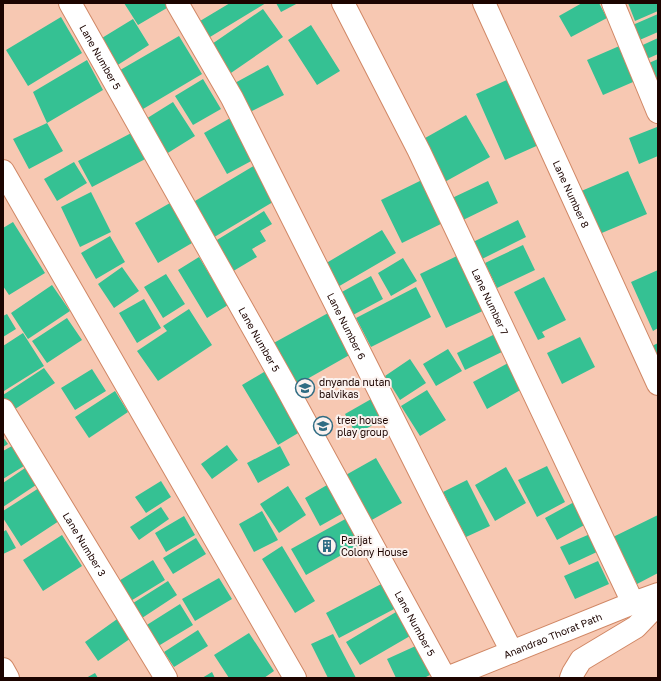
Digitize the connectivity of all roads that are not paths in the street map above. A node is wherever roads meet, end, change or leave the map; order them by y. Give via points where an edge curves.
1 (70, 3) edge
2 (177, 3) edge
3 (343, 3) edge
4 (484, 3) edge
5 (613, 3) edge
6 (658, 112) edge
7 (3, 171) edge
8 (658, 384) edge
9 (3, 410) edge
10 (658, 594) edge
11 (633, 603) junction
12 (658, 604) edge
13 (512, 652) junction
14 (3, 669) edge
15 (8, 678) edge
16 (166, 678) edge
17 (294, 678) edge
18 (446, 678) edge
19 (571, 678) edge

1 - 18 street, Lane Number 5 via 288,390
2 - 13 street, Lane Number 6 via 232,98
3 - 11 street, Lane Number 7 via 419,151
4 - 8 street, Lane Number 8
5 - 6 street
7 - 17 street
9 - 16 street, Lane Number 3
10 - 11 street, Anandrao Thorat Path
11 - 13 street, Anandrao Thorat Path
12 - 19 street via 636,627 581,660
13 - 18 street, Anandrao Thorat Path
14 - 15 street

